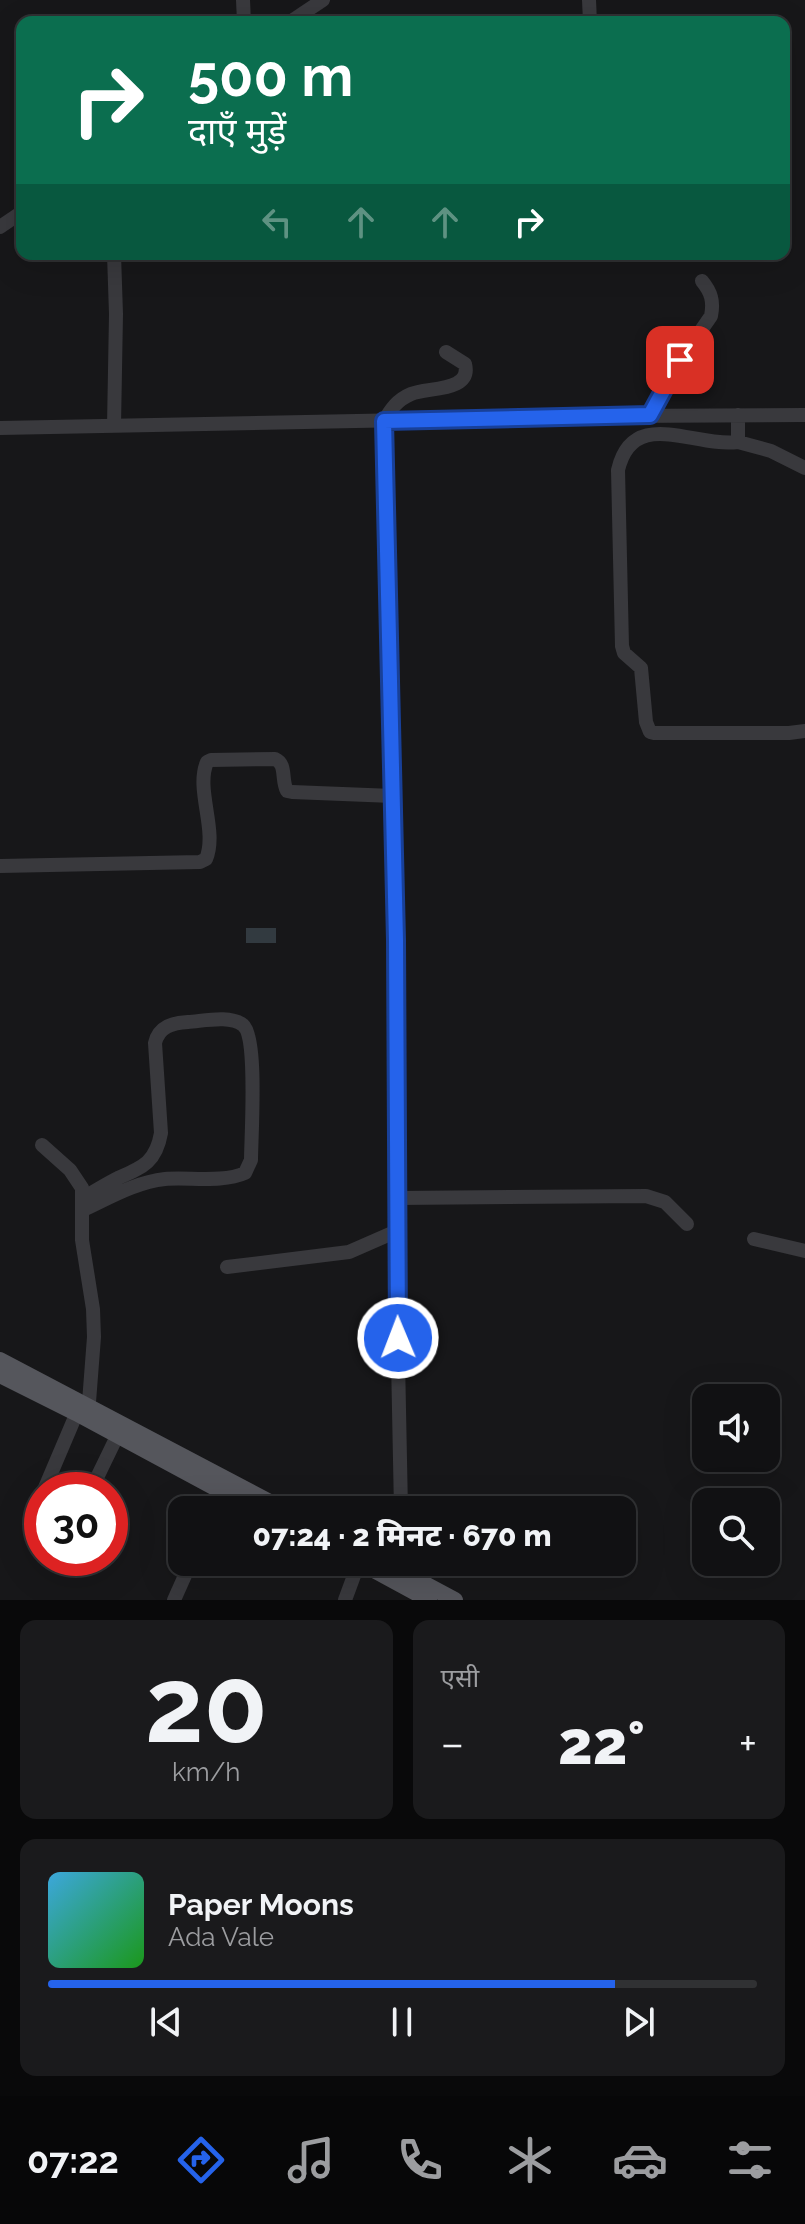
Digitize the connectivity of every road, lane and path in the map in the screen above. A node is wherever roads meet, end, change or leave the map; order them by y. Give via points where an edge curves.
1 (323, 0) edge
2 (300, 16) edge
3 (114, 260) edge
4 (702, 281) dead end
5 (446, 352) dead end
6 (650, 415) junction
7 (738, 415) junction
8 (805, 415) edge
9 (384, 421) junction
10 (114, 426) junction
11 (0, 428) edge
12 (738, 442) junction
13 (805, 468) edge
14 (805, 731) edge
15 (393, 796) junction
16 (0, 866) edge
17 (42, 1145) dead end
18 (398, 1198) junction
19 (83, 1204) junction
20 (687, 1224) dead end
21 (397, 1231) junction
22 (754, 1239) dead end
23 (805, 1251) edge
24 (227, 1267) dead end
25 (0, 1360) edge
26 (0, 1375) edge
27 (84, 1411) junction
28 (120, 1430) junction
29 (54, 1472) edge
30 (100, 1472) edge
31 (214, 1496) edge
32 (256, 1496) edge
33 (401, 1496) edge
34 (185, 1576) edge
35 (354, 1576) edge
36 (384, 1576) edge
37 (416, 1576) edge
38 (425, 1599) edge
39 (174, 1600) edge
40 (345, 1600) edge
41 (455, 1600) edge

1 - 2 street
3 - 10 street
4 - 6 street via 712,298 711,316
5 - 9 street via 465,364 463,380 401,399
6 - 7 street
6 - 9 street
7 - 8 street
7 - 12 street
9 - 10 street
9 - 15 street
10 - 11 street
12 - 13 street
12 - 14 street via 658,434 643,435 625,449 618,470 622,646 641,668 650,732
15 - 16 street via 292,792 275,759 211,760 204,774 206,859
15 - 18 street
17 - 19 street via 77,1177
18 - 20 street via 646,1196 665,1202
18 - 21 street
19 - 19 street via 154,1157 161,1133 157,1035 180,1023 243,1025 252,1064 251,1160 245,1173 151,1181
19 - 27 street via 94,1337
21 - 24 street via 349,1252
21 - 33 street
22 - 23 street
25 - 27 main road
26 - 27 main road
27 - 28 main road
27 - 29 street
28 - 30 street
28 - 31 main road
28 - 32 main road
34 - 39 street
35 - 40 street
36 - 38 main road
37 - 41 main road

